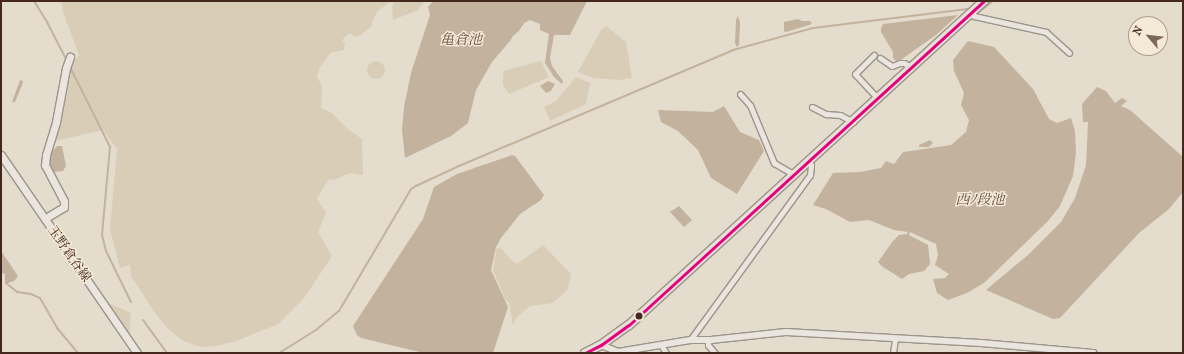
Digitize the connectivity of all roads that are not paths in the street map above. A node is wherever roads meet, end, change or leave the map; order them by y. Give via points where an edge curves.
1 (984, 1) edge
2 (970, 13) junction
3 (1069, 53) dead end
4 (874, 56) dead end
5 (70, 57) dead end
6 (880, 58) dead end
7 (911, 68) junction
8 (740, 94) dead end
9 (878, 99) junction
10 (812, 107) dead end
11 (853, 122) junction
12 (1, 155) edge
13 (808, 162) junction
14 (795, 175) junction
15 (49, 216) dead end
16 (895, 339) junction
17 (690, 340) junction
18 (708, 340) junction
19 (602, 344) junction
20 (660, 345) junction
21 (137, 353) edge
22 (585, 353) edge
23 (666, 353) edge
24 (715, 353) edge
25 (893, 353) edge
26 (1094, 353) edge

1 - 2 main road
2 - 3 street via 1046,32
2 - 7 main road
4 - 9 street via 855,74
5 - 15 main road via 45,165 64,201 64,207
6 - 7 street via 892,66 904,63
7 - 9 main road
8 - 14 street via 750,106 774,163
9 - 11 main road
10 - 11 street via 826,114 840,115
11 - 13 main road
12 - 21 main road, 玉野倉谷線
13 - 14 main road
13 - 17 street via 811,165 810,175
14 - 19 main road via 629,325
16 - 18 street via 786,332
16 - 25 street
16 - 26 street via 981,343
17 - 18 street
17 - 20 street
18 - 24 street via 708,345
19 - 20 street via 618,352
19 - 22 main road
20 - 23 street

